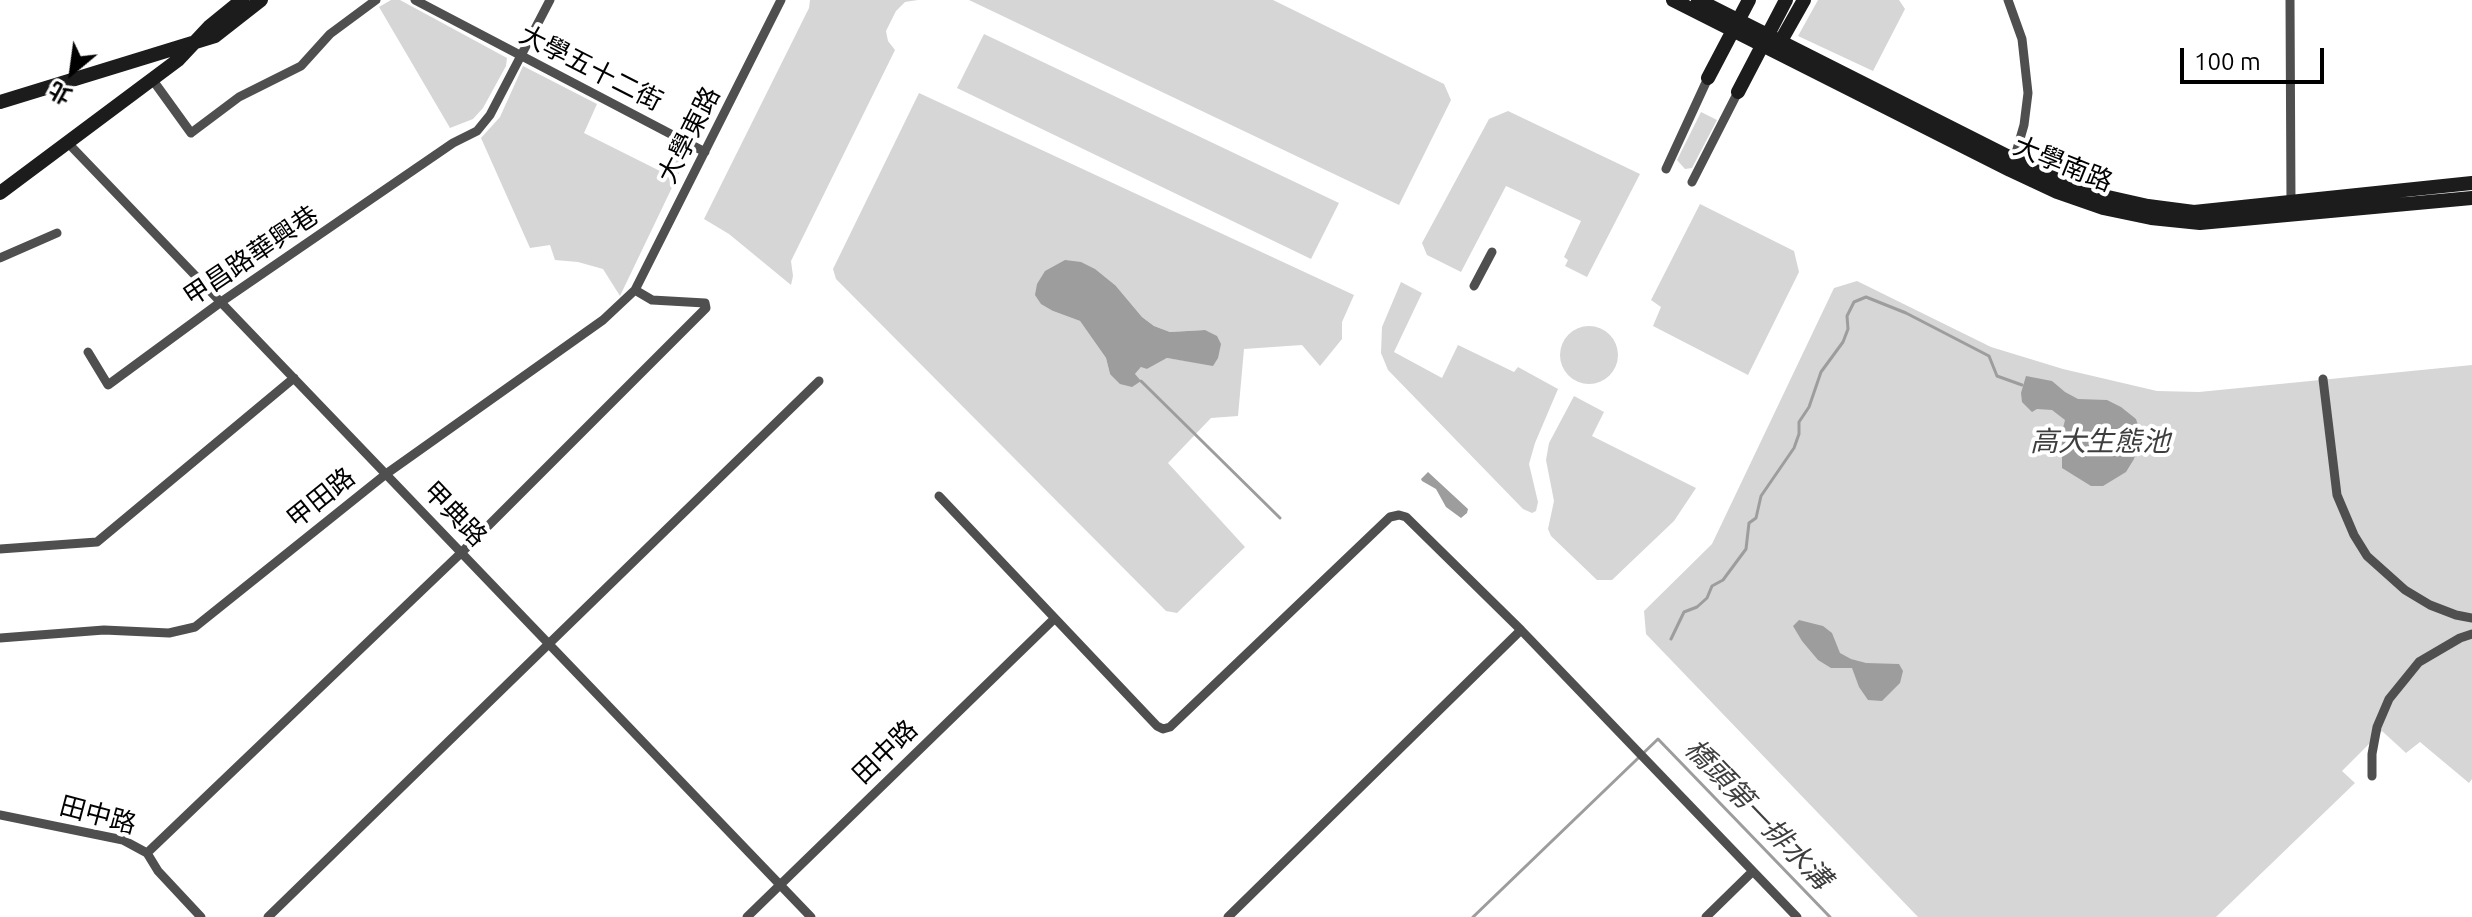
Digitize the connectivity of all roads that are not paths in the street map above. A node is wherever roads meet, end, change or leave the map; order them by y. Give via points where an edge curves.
1 (242, 0) edge
2 (261, 0) edge
3 (376, 0) edge
4 (415, 0) edge
5 (550, 0) edge
6 (781, 0) edge
7 (1673, 0) edge
8 (1698, 0) edge
9 (1749, 0) edge
10 (1786, 0) edge
11 (1804, 0) edge
12 (2008, 0) edge
13 (2290, 0) edge
14 (1724, 11) edge
15 (1735, 24) junction
16 (1764, 38) junction
17 (194, 44) junction
18 (1778, 46) junction
19 (1720, 52) junction
20 (521, 57) junction
21 (1750, 68) junction
22 (1708, 78) joint
23 (152, 79) junction
24 (1738, 92) joint
25 (0, 102) edge
26 (67, 142) junction
27 (705, 152) junction
28 (2013, 165) junction
29 (1666, 169) dead end
30 (1692, 182) dead end
31 (2472, 183) edge
32 (0, 193) edge
33 (2472, 198) edge
34 (2291, 208) junction
35 (57, 233) dead end
36 (1492, 252) dead end
37 (0, 258) edge
38 (1474, 286) dead end
39 (635, 290) junction
40 (221, 302) junction
41 (88, 352) dead end
42 (294, 378) junction
43 (2323, 379) dead end
44 (819, 381) dead end
45 (386, 474) junction
46 (939, 496) dead end
47 (0, 549) edge
48 (461, 553) junction
49 (2472, 618) edge
50 (1054, 619) junction
51 (1521, 630) junction
52 (2472, 634) edge
53 (0, 638) edge
54 (549, 645) junction
55 (2372, 776) dead end
56 (0, 815) edge
57 (147, 853) junction
58 (1752, 872) junction
59 (780, 885) junction
60 (201, 917) edge
61 (268, 917) edge
62 (747, 917) edge
63 (811, 917) edge
64 (1228, 917) edge
65 (1706, 917) edge
66 (1797, 917) edge

1 - 17 street
2 - 17 street via 215,36
3 - 23 street via 330,34 301,66 239,97 191,133
4 - 20 street, 大學五十二街
5 - 20 street, 甲昌路華興巷
6 - 27 street, 大學東路
7 - 14 street, 大學南路
8 - 14 street, 大學南路
9 - 15 street
10 - 16 street
11 - 18 street
12 - 28 street via 2022,39 2028,93
13 - 34 street
14 - 15 street, 大學南路
14 - 19 street
15 - 16 street, 大學南路
15 - 19 street
16 - 18 street, 大學南路
16 - 21 street
17 - 23 street
17 - 25 street
18 - 21 street
18 - 28 street, 大學南路
19 - 22 street
20 - 27 street, 大學五十二街
20 - 40 street, 甲昌路華興巷 via 477,131
21 - 24 street
22 - 29 street
23 - 26 street
24 - 30 street
26 - 32 street
26 - 40 street, 甲典路
27 - 39 street, 大學東路
28 - 34 street, 大學南路 via 2148,206 2194,212
31 - 34 street, 大學南路
33 - 34 street, 大學南路
35 - 37 street
36 - 38 street
39 - 45 street, 甲田路 via 603,320
39 - 48 street via 652,300 705,303 706,308
40 - 41 street, 甲昌路華興巷 via 108,385
40 - 42 street, 甲典路
42 - 45 street, 甲典路
42 - 47 street via 97,542
43 - 49 street via 2337,495 2367,556 2430,605
44 - 54 street
45 - 48 street, 甲典路
45 - 53 street, 甲田路 via 195,627 169,633 104,630
46 - 50 street
48 - 54 street, 甲典路
48 - 57 street
50 - 51 street via 1157,726 1170,727 1390,517 1399,515
50 - 59 street, 田中路
51 - 58 street
51 - 64 street
52 - 55 street via 2419,662 2389,699 2377,727
54 - 59 street, 甲典路
54 - 61 street
56 - 57 street, 田中路 via 123,840
57 - 60 street, 田中路
58 - 65 street
58 - 66 street
59 - 62 street, 田中路
59 - 63 street, 甲典路

